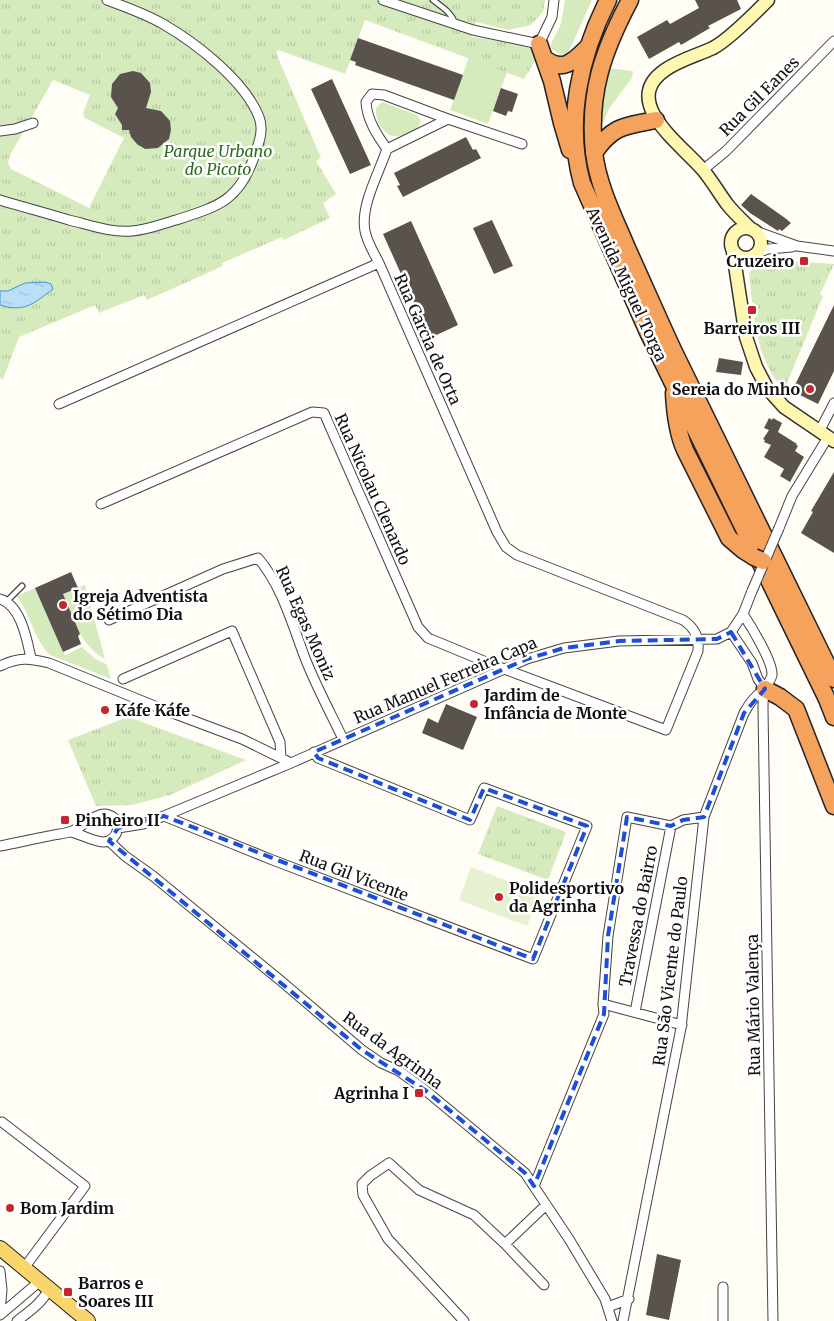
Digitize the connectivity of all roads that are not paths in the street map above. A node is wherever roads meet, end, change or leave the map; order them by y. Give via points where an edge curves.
1 (107, 0) edge
2 (383, 0) edge
3 (433, 0) edge
4 (554, 0) edge
5 (608, 0) edge
6 (630, 0) edge
7 (758, 0) edge
8 (768, 0) edge
9 (746, 21) junction
10 (455, 25) junction
11 (834, 41) edge
12 (587, 48) junction
13 (541, 51) junction
14 (448, 119) junction
15 (656, 120) junction
16 (33, 124) dead end
17 (0, 131) edge
18 (522, 144) dead end
19 (387, 150) junction
20 (594, 153) junction
21 (577, 166) junction
22 (703, 170) junction
23 (0, 200) edge
24 (728, 205) junction
25 (752, 230) junction
26 (732, 236) junction
27 (797, 246) junction
28 (834, 251) edge
29 (733, 252) junction
30 (752, 255) junction
31 (379, 264) junction
32 (737, 280) junction
33 (674, 386) junction
34 (834, 403) edge
35 (59, 404) dead end
36 (827, 437) edge
37 (101, 504) dead end
38 (761, 560) junction
39 (22, 586) dead end
40 (3, 601) edge
41 (743, 614) junction
42 (109, 620) dead end
43 (805, 620) junction
44 (731, 632) junction
45 (699, 639) junction
46 (834, 657) edge
47 (31, 658) junction
48 (0, 666) edge
49 (503, 669) junction
50 (123, 678) dead end
51 (834, 678) edge
52 (765, 690) junction
53 (834, 718) edge
54 (343, 739) junction
55 (314, 752) junction
56 (281, 758) junction
57 (291, 763) junction
58 (834, 806) edge
59 (164, 816) junction
60 (704, 817) junction
61 (91, 820) junction
62 (672, 826) junction
63 (118, 828) junction
64 (71, 832) junction
65 (95, 840) junction
66 (109, 841) junction
67 (0, 846) edge
68 (603, 1004) junction
69 (635, 1012) junction
70 (682, 1025) junction
71 (2, 1122) dead end
72 (534, 1186) junction
73 (546, 1206) junction
74 (505, 1244) junction
75 (0, 1248) edge
76 (24, 1268) junction
77 (0, 1271) edge
78 (544, 1284) dead end
79 (44, 1285) junction
80 (723, 1287) dead end
81 (629, 1299) junction
82 (608, 1307) junction
83 (0, 1311) edge
84 (0, 1315) edge
85 (17, 1321) edge
86 (88, 1321) edge
87 (464, 1321) edge
88 (612, 1321) edge
89 (624, 1321) edge
90 (724, 1321) edge
91 (773, 1321) edge

1 - 23 street via 163,24 211,58 240,87 256,110 261,130 246,178 228,199 217,206 131,232 99,228
2 - 10 street
3 - 10 lane via 446,10
4 - 13 street
5 - 12 highway, Avenida Miguel Torga
6 - 20 highway, Avenida Miguel Torga via 612,34 597,78 592,125
7 - 9 street
8 - 9 street
9 - 15 street via 716,47 666,69 654,79 649,95
10 - 13 street
11 - 22 street, Rua Gil Eanes via 726,151
12 - 13 highway via 570,62 558,66 551,64
12 - 21 highway, Avenida Miguel Torga via 577,106
13 - 21 highway
14 - 18 street
14 - 19 street
14 - 19 street via 384,95 372,94 366,102 366,109
15 - 20 highway via 618,128
15 - 22 street
16 - 17 street
19 - 31 street via 364,218 365,232
20 - 43 highway, Avenida Miguel Torga via 606,198 654,308
21 - 33 highway, Avenida Miguel Torga via 587,197
22 - 24 street
24 - 25 street
24 - 26 street
25 - 26 street via 740,229
25 - 27 street
25 - 30 street via 761,242
26 - 29 street
27 - 28 street
27 - 30 street via 768,249
29 - 30 street via 737,256
29 - 32 street
30 - 32 street via 741,266
31 - 35 street, Rua Garcia de Orta
31 - 45 street, Rua Garcia de Orta via 506,547 517,556 683,620 691,625
32 - 36 street via 746,337 767,388 784,407
33 - 38 highway via 676,422 685,450 729,538
33 - 53 highway, Avenida Miguel Torga
34 - 36 street
36 - 38 street, bridge via 792,496
37 - 49 street, Rua Nicolau Clenardo via 312,412 324,413 418,627 428,638
38 - 41 street, bridge
39 - 40 lane
40 - 47 street via 18,615
41 - 44 street
41 - 52 street, Rua Mário Valença via 771,667 772,676
42 - 54 street, Rua Egas Moniz via 223,569 258,558 268,570 286,608
43 - 46 highway via 824,639
43 - 51 highway, Avenida Miguel Torga
44 - 45 street, Rua Manuel Ferreira Capa via 717,639
44 - 52 street
45 - 49 street, Rua Manuel Ferreira Capa via 619,641 564,648
45 - 49 street via 698,651 666,730
47 - 48 street
47 - 56 street via 242,739
49 - 54 street, Rua Manuel Ferreira Capa
50 - 56 street via 232,630 280,742
52 - 58 highway via 780,696 796,709
52 - 60 street, Rua São Vicente do Paulo via 750,703
52 - 91 street, Rua Mário Valença
54 - 55 street, Rua Manuel Ferreira Capa
55 - 57 street, Rua Manuel Ferreira Capa
55 - 59 street, Rua Gil Vicente via 318,758 470,820 484,788 587,826 534,959
56 - 57 street
57 - 59 street, Rua Manuel Ferreira Capa
59 - 63 street, Rua Manuel Ferreira Capa
60 - 62 street via 683,820
60 - 70 street, Rua São Vicente do Paulo
61 - 63 street via 107,814 116,820
61 - 64 street
61 - 65 street via 90,832
62 - 68 street via 626,817 608,936
62 - 69 street, Travessa do Bairro
63 - 66 street
64 - 65 street
64 - 67 street
65 - 66 street
66 - 72 street, Rua da Agrinha via 362,1050 425,1090 525,1173
68 - 69 street
68 - 72 street via 604,1014
69 - 70 street
70 - 81 street, Rua São Vicente do Paulo
71 - 76 street via 85,1186
72 - 73 street, Rua da Agrinha
73 - 74 street
73 - 82 street, Rua da Agrinha
74 - 78 street
74 - 87 street via 474,1215 419,1190 389,1163 362,1184 363,1195 388,1239
75 - 76 main road
76 - 79 main road
77 - 83 street
79 - 84 street
79 - 85 street via 45,1297
79 - 86 main road
80 - 90 street
81 - 82 street
81 - 89 street, Rua São Vicente do Paulo
82 - 88 street, Rua da Agrinha

